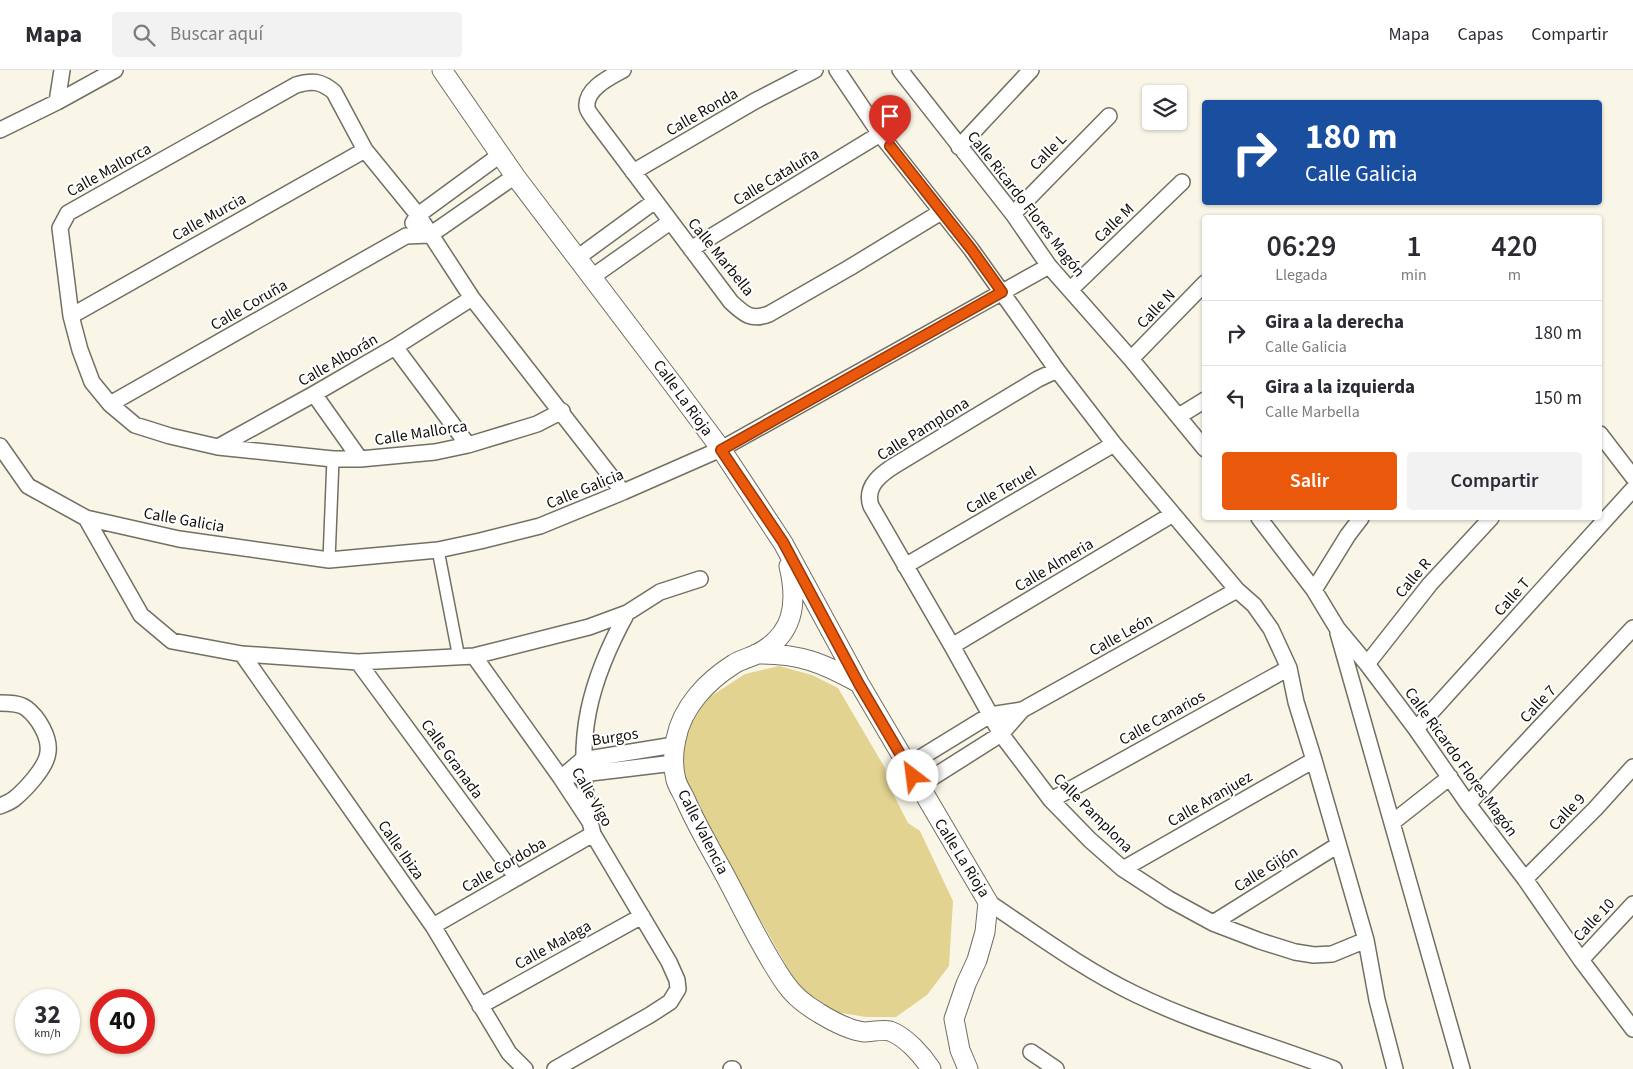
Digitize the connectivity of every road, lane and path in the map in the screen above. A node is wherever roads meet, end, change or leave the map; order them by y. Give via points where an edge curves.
1 (62, 70) edge
2 (115, 70) edge
3 (442, 70) edge
4 (622, 70) edge
5 (815, 70) edge
6 (837, 70) edge
7 (1032, 70) edge
8 (905, 73) edge
9 (56, 102) junction
10 (1109, 116) dead end
11 (0, 130) edge
12 (880, 134) junction
13 (959, 147) junction
14 (365, 150) junction
15 (500, 155) junction
16 (633, 172) junction
17 (515, 176) junction
18 (1182, 182) dead end
19 (655, 201) junction
20 (941, 212) junction
21 (1013, 214) junction
22 (418, 215) junction
23 (670, 222) junction
24 (430, 234) junction
25 (406, 236) junction
26 (691, 249) junction
27 (577, 258) junction
28 (1049, 266) junction
29 (592, 277) junction
30 (1202, 286) edge
31 (1071, 288) junction
32 (1002, 292) junction
33 (472, 298) junction
34 (71, 316) junction
35 (395, 347) junction
36 (1132, 359) junction
37 (1058, 370) junction
38 (314, 394) junction
39 (1202, 402) edge
40 (110, 404) junction
41 (562, 411) junction
42 (1179, 416) junction
43 (1602, 437) edge
44 (1114, 444) junction
45 (468, 445) junction
46 (1202, 445) edge
47 (0, 446) edge
48 (218, 447) junction
49 (721, 450) junction
50 (333, 459) junction
51 (360, 459) junction
52 (1633, 477) edge
53 (1633, 489) edge
54 (624, 492) junction
55 (1173, 514) junction
56 (86, 518) junction
57 (1261, 520) edge
58 (1359, 520) edge
59 (1489, 520) edge
60 (783, 542) junction
61 (438, 550) junction
62 (329, 560) junction
63 (905, 566) junction
64 (700, 579) dead end
65 (1237, 590) junction
66 (1314, 590) junction
67 (627, 614) junction
68 (1337, 628) junction
69 (1633, 628) edge
70 (952, 646) junction
71 (242, 654) junction
72 (756, 654) junction
73 (474, 656) junction
74 (459, 658) junction
75 (358, 662) junction
76 (1367, 664) junction
77 (1290, 668) junction
78 (859, 684) junction
79 (0, 702) edge
80 (1022, 710) junction
81 (990, 715) junction
82 (1416, 729) junction
83 (1001, 734) junction
84 (674, 754) junction
85 (1314, 760) junction
86 (907, 766) junction
87 (583, 767) junction
88 (1633, 767) edge
89 (1450, 777) junction
90 (561, 778) junction
91 (918, 786) junction
92 (1050, 800) junction
93 (1468, 804) junction
94 (0, 806) edge
95 (1393, 822) junction
96 (592, 828) junction
97 (1338, 845) junction
98 (1123, 869) junction
99 (517, 878) junction
100 (1525, 879) junction
101 (988, 902) junction
102 (1633, 904) edge
103 (642, 916) junction
104 (1213, 923) junction
105 (433, 926) junction
106 (1366, 940) junction
107 (1580, 960) junction
108 (480, 1006) junction
109 (1633, 1029) edge
110 (1031, 1052) dead end
111 (524, 1069) edge
112 (555, 1069) edge
113 (931, 1069) edge
114 (968, 1069) edge
115 (1056, 1069) edge
116 (1334, 1069) edge
117 (1395, 1069) edge
118 (1462, 1069) edge

1 - 9 street
2 - 9 street
3 - 15 street, Calle La Rioja
4 - 16 street, Calle Marbella via 601,83 588,98 587,107
5 - 16 street, Calle Ronda
6 - 12 street
7 - 13 street
8 - 13 street, Calle Ricardo Flores Magón
9 - 11 street
10 - 21 street, Calle L
12 - 20 street
12 - 26 street, Calle Cataluña
13 - 21 street, Calle Ricardo Flores Magón
14 - 22 street, Calle Mallorca
14 - 34 street, Calle Murcia
14 - 34 street, Calle Mallorca via 334,92 319,82 306,82 93,199 68,214 60,228
15 - 17 street, Calle La Rioja
15 - 22 street
16 - 19 street, Calle Marbella
17 - 24 street, Calle Coruña
17 - 27 street, Calle La Rioja
18 - 31 street, Calle M
19 - 23 street, Calle Marbella
19 - 27 street
20 - 26 street, Calle Marbella via 760,317 745,314 731,302
20 - 32 street
21 - 28 street, Calle Ricardo Flores Magón
22 - 24 street, Calle Mallorca
22 - 25 street
23 - 26 street, Calle Marbella
23 - 29 street
24 - 25 street, Calle Coruña
24 - 33 street, Calle Mallorca
25 - 40 street, Calle Coruña
27 - 29 street, Calle La Rioja
28 - 31 street, Calle Ricardo Flores Magón
28 - 32 street, Calle Galicia
29 - 49 street, Calle La Rioja
30 - 36 street, Calle N
31 - 36 street, Calle Ricardo Flores Magón
32 - 37 street
32 - 49 street, Calle Galicia
33 - 35 street, Calle Alborán
33 - 41 street, Calle Mallorca
34 - 40 street, Calle Mallorca via 92,382
35 - 38 street, Calle Alborán
35 - 45 street
36 - 42 street, Calle Ricardo Flores Magón
37 - 44 street
37 - 63 street, Calle Pamplona via 886,471 870,489 868,500
38 - 48 street, Calle Alborán
38 - 51 street
39 - 42 street
40 - 48 street, Calle Mallorca via 135,425
41 - 45 street, Calle Mallorca via 537,424
41 - 54 street, Calle Mallorca
42 - 46 street, Calle Ricardo Flores Magón
43 - 52 street
44 - 55 street
44 - 63 street, Calle Teruel
45 - 51 street, Calle Mallorca via 436,452
47 - 56 street, Calle Galicia via 28,486
48 - 50 street, Calle Mallorca
49 - 54 street, Calle Galicia
49 - 60 street, Calle La Rioja
50 - 51 street, Calle Mallorca
50 - 62 street
53 - 82 street, Calle T
54 - 61 street, Calle Galicia via 540,526
55 - 65 street
55 - 70 street, Calle Almeria
56 - 62 street, Calle Galicia via 179,539
56 - 71 street via 141,614 172,641
57 - 66 street, Calle Ricardo Flores Magón
58 - 66 street
59 - 76 street, Calle R via 1430,584
60 - 72 street via 794,591 793,612 778,638
60 - 78 street, Calle La Rioja
61 - 62 street, Calle Galicia
61 - 74 street
63 - 70 street, Calle Pamplona
64 - 67 street via 660,592
65 - 77 street via 1254,605 1271,628
65 - 80 street, Calle León
66 - 68 street, Calle Ricardo Flores Magón
67 - 73 street
67 - 87 street via 611,642 590,701
68 - 76 street, Calle Ricardo Flores Magón
68 - 95 street
69 - 93 street, Calle 7
70 - 81 street, Calle Pamplona
71 - 75 street
71 - 105 street, Calle Ibiza
72 - 78 street via 807,659
72 - 84 street via 736,663 708,683 697,696 678,728
73 - 74 street
73 - 90 street, Calle Vigo
74 - 75 street
75 - 99 street, Calle Granada
76 - 82 street, Calle Ricardo Flores Magón
77 - 85 street via 1296,702
77 - 92 street, Calle Canarios
78 - 86 street, Calle La Rioja
79 - 94 street via 26,708 44,731 48,752 45,764 19,794
80 - 81 street, Calle León
80 - 83 street, Calle León
81 - 83 street, Calle Pamplona
81 - 86 street, Calle León
82 - 89 street, Calle Ricardo Flores Magón
83 - 91 street, Calle León
83 - 92 street, Calle Pamplona
84 - 87 street, Burgos
84 - 113 street, Calle Valencia via 676,781 689,808 786,985 804,1003 842,1026 863,1032 889,1031 906,1041
85 - 97 street
85 - 98 street, Calle Aranjuez
86 - 91 street, Calle La Rioja
87 - 90 street, Burgos
87 - 96 street
88 - 100 street, Calle 9
89 - 93 street, Calle Ricardo Flores Magón
89 - 95 street
90 - 96 street, Calle Vigo
91 - 101 street, Calle La Rioja
92 - 98 street, Calle Pamplona
93 - 100 street, Calle Ricardo Flores Magón
95 - 118 street
96 - 99 street, Calle Cordoba
96 - 103 street, Calle Vigo
97 - 104 street, Calle Gijón
97 - 106 street
98 - 104 street, Calle Pamplona
99 - 105 street, Calle Cordoba
100 - 107 street, Calle Ricardo Flores Magón
101 - 114 street via 978,960 954,1019 960,1050
101 - 116 street, Calle La Rioja via 1076,961 1135,994 1206,1024
102 - 107 street, Calle 10
103 - 108 street, Calle Malaga
103 - 112 street, Calle Vigo via 669,962 678,989 670,1002
104 - 106 street, Calle Pamplona via 1260,942 1314,955 1332,954
105 - 108 street, Calle Ibiza
106 - 117 street
107 - 109 street, Calle Ricardo Flores Magón
108 - 111 street, Calle Ibiza via 509,1053
110 - 115 street

